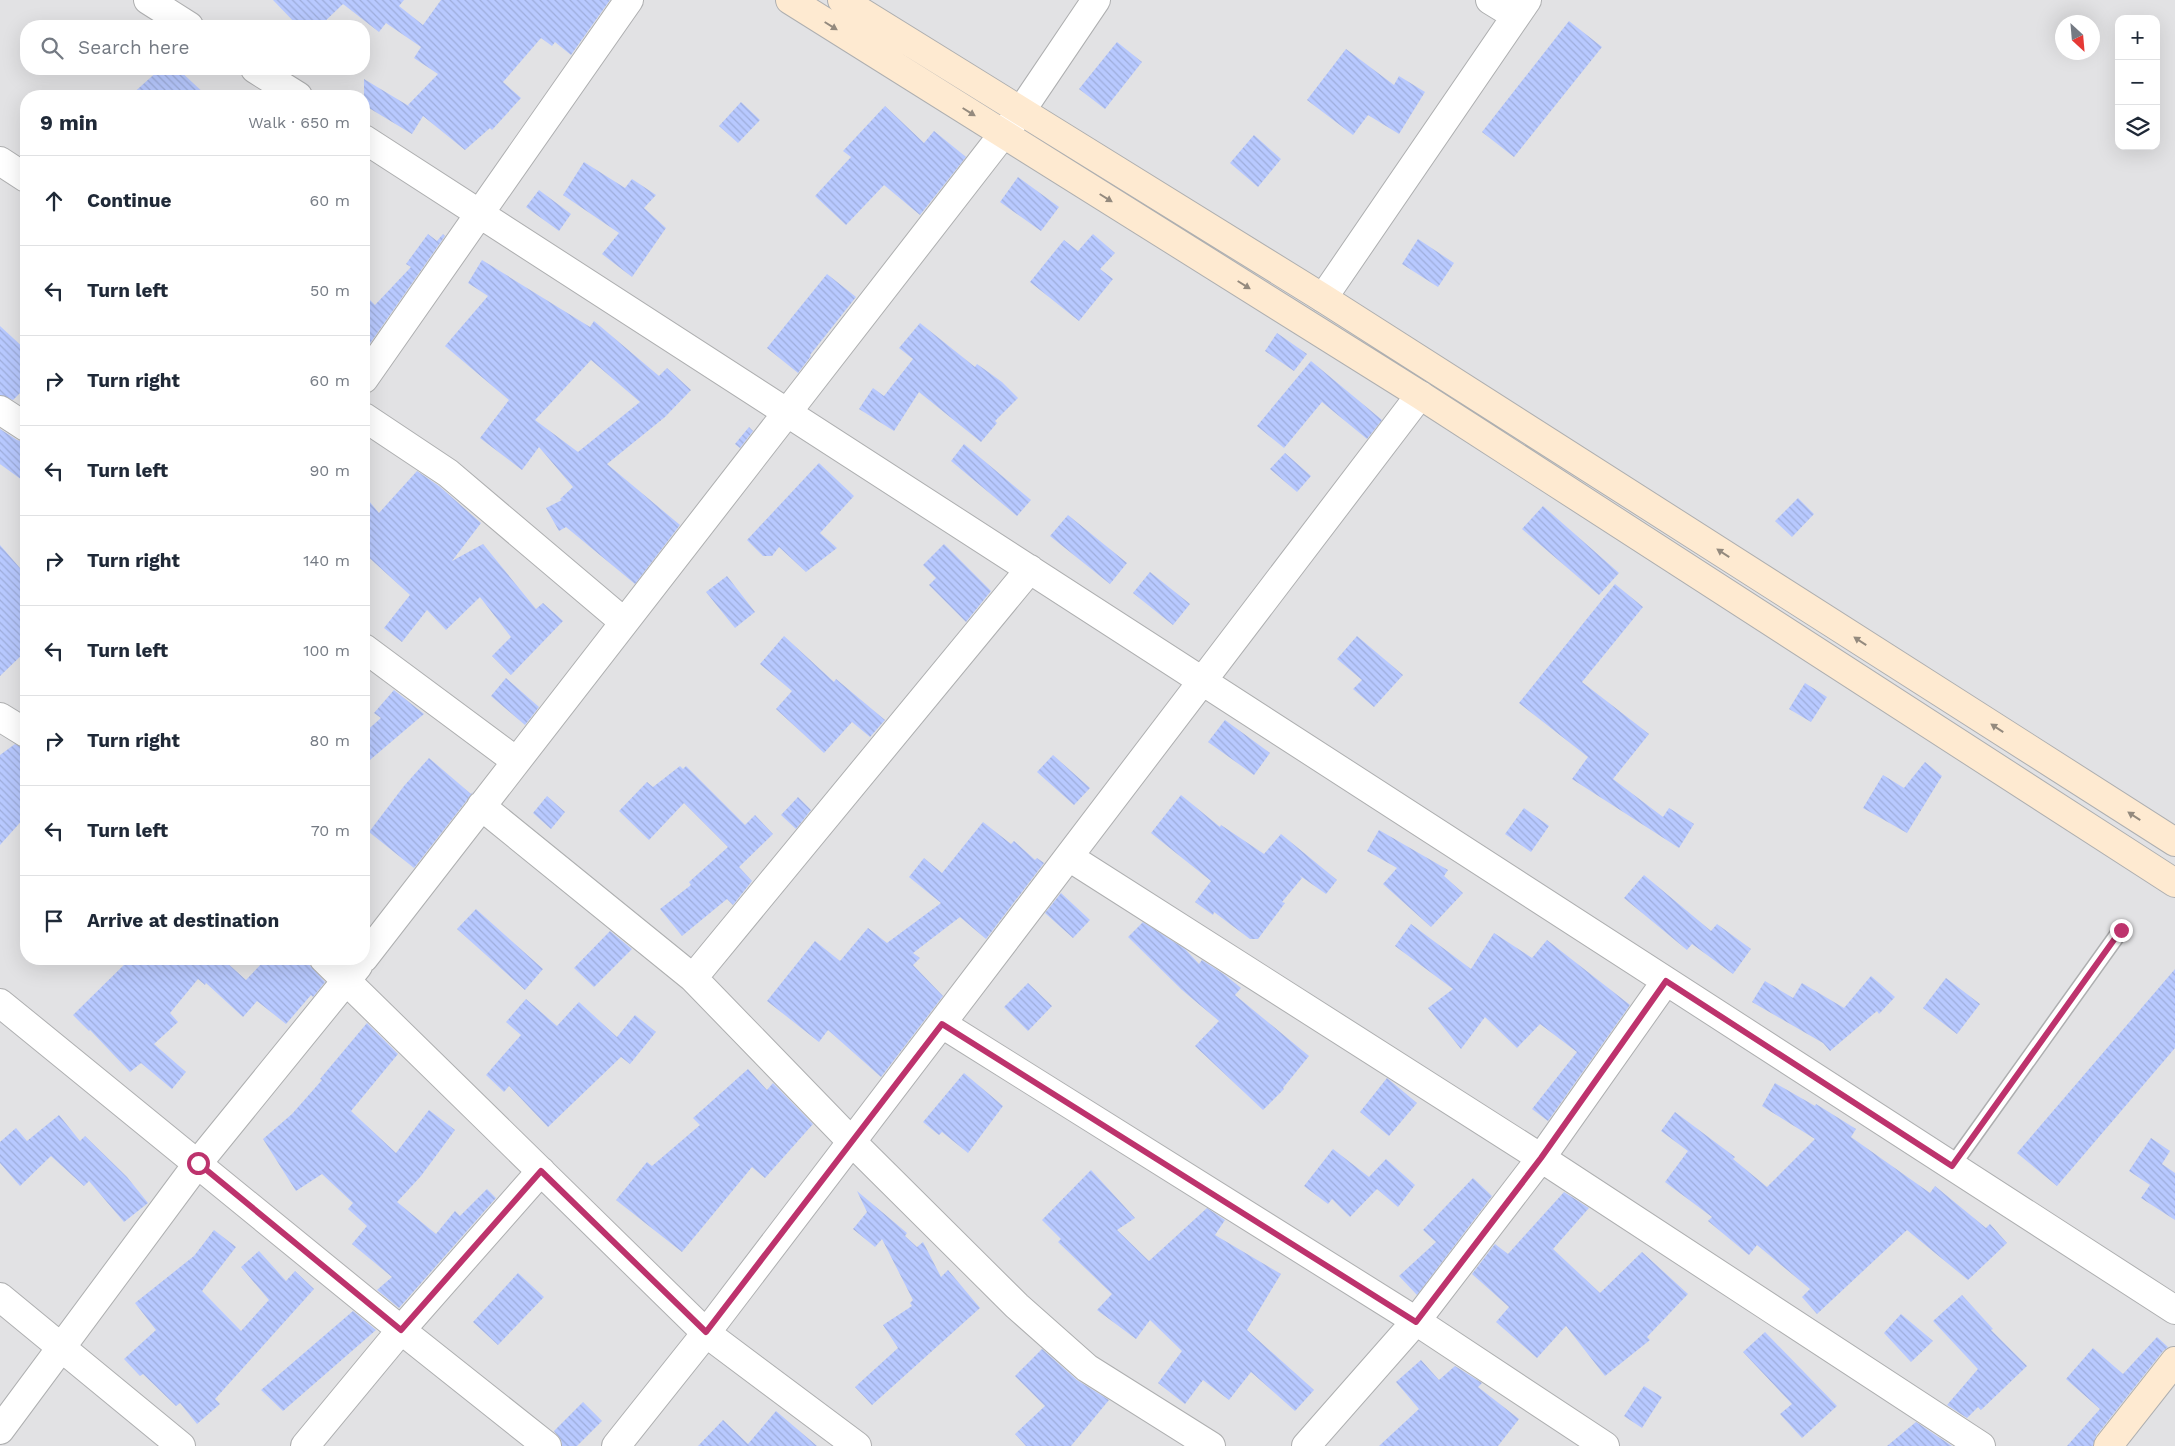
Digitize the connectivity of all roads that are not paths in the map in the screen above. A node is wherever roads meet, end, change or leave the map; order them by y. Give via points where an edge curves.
1 (148, 0) edge
2 (629, 0) edge
3 (790, 0) edge
4 (842, 0) edge
5 (1096, 0) edge
6 (1490, 0) edge
7 (1521, 8) edge
8 (180, 20) edge
9 (265, 75) edge
10 (288, 90) edge
11 (1022, 111) junction
12 (1004, 134) junction
13 (370, 143) edge
14 (0, 161) edge
15 (20, 174) edge
16 (480, 213) junction
17 (1324, 298) junction
18 (370, 370) edge
19 (1420, 395) junction
20 (0, 410) edge
21 (787, 411) junction
22 (370, 421) edge
23 (20, 423) edge
24 (1030, 569) junction
25 (624, 622) junction
26 (370, 652) edge
27 (1204, 681) junction
28 (0, 717) edge
29 (20, 729) edge
30 (516, 761) junction
31 (481, 806) junction
32 (2175, 842) edge
33 (1070, 857) junction
34 (2175, 884) edge
35 (2121, 930) dead end
36 (370, 950) edge
37 (330, 965) edge
38 (359, 965) edge
39 (693, 978) junction
40 (346, 981) junction
41 (1666, 981) junction
42 (0, 1003) edge
43 (942, 1024) junction
44 (852, 1142) junction
45 (1541, 1158) junction
46 (198, 1163) junction
47 (1952, 1166) junction
48 (541, 1171) junction
49 (0, 1298) edge
50 (2175, 1310) edge
51 (1416, 1322) junction
52 (401, 1330) junction
53 (706, 1332) junction
54 (60, 1348) junction
55 (2175, 1361) edge
56 (0, 1430) edge
57 (182, 1446) edge
58 (305, 1446) edge
59 (547, 1446) edge
60 (616, 1446) edge
61 (857, 1446) edge
62 (1211, 1446) edge
63 (1306, 1446) edge
64 (1605, 1446) edge
65 (1981, 1446) edge
66 (2108, 1446) edge

1 - 8 street
2 - 16 street
3 -> 12 main road
4 - 11 main road
5 - 11 street
6 - 7 street
7 - 17 street
9 - 10 street
11 - 12 street
11 - 17 main road
12 -> 19 main road
12 - 21 street
13 - 16 street
14 - 15 street
16 - 18 street
16 - 21 street
32 -> 17 main road
19 - 27 street
19 - 34 main road
20 - 23 street
21 - 24 street
21 - 25 street
22 - 25 street via 448,473
24 - 27 street
24 - 39 street
25 - 30 street
26 - 30 street
27 - 33 street
27 - 41 street
28 - 29 street
30 - 31 street
31 - 36 street
31 - 39 street
33 - 43 street
33 - 45 street
35 - 47 lane
37 - 40 street
38 - 40 street
39 - 44 street
40 - 46 street
40 - 48 street
41 - 45 street
41 - 47 street
42 - 46 street
43 - 44 street
43 - 51 street
44 - 53 street
44 - 62 street via 1017,1306 1086,1368
45 - 51 street
45 - 65 street
46 - 52 street
46 - 54 street
47 - 50 street
48 - 52 street
48 - 53 street
49 - 54 street
51 - 63 street
51 - 64 street
52 - 58 street
52 - 59 street
53 - 60 street
53 - 61 street
54 - 56 street
54 - 57 street
55 - 66 main road

